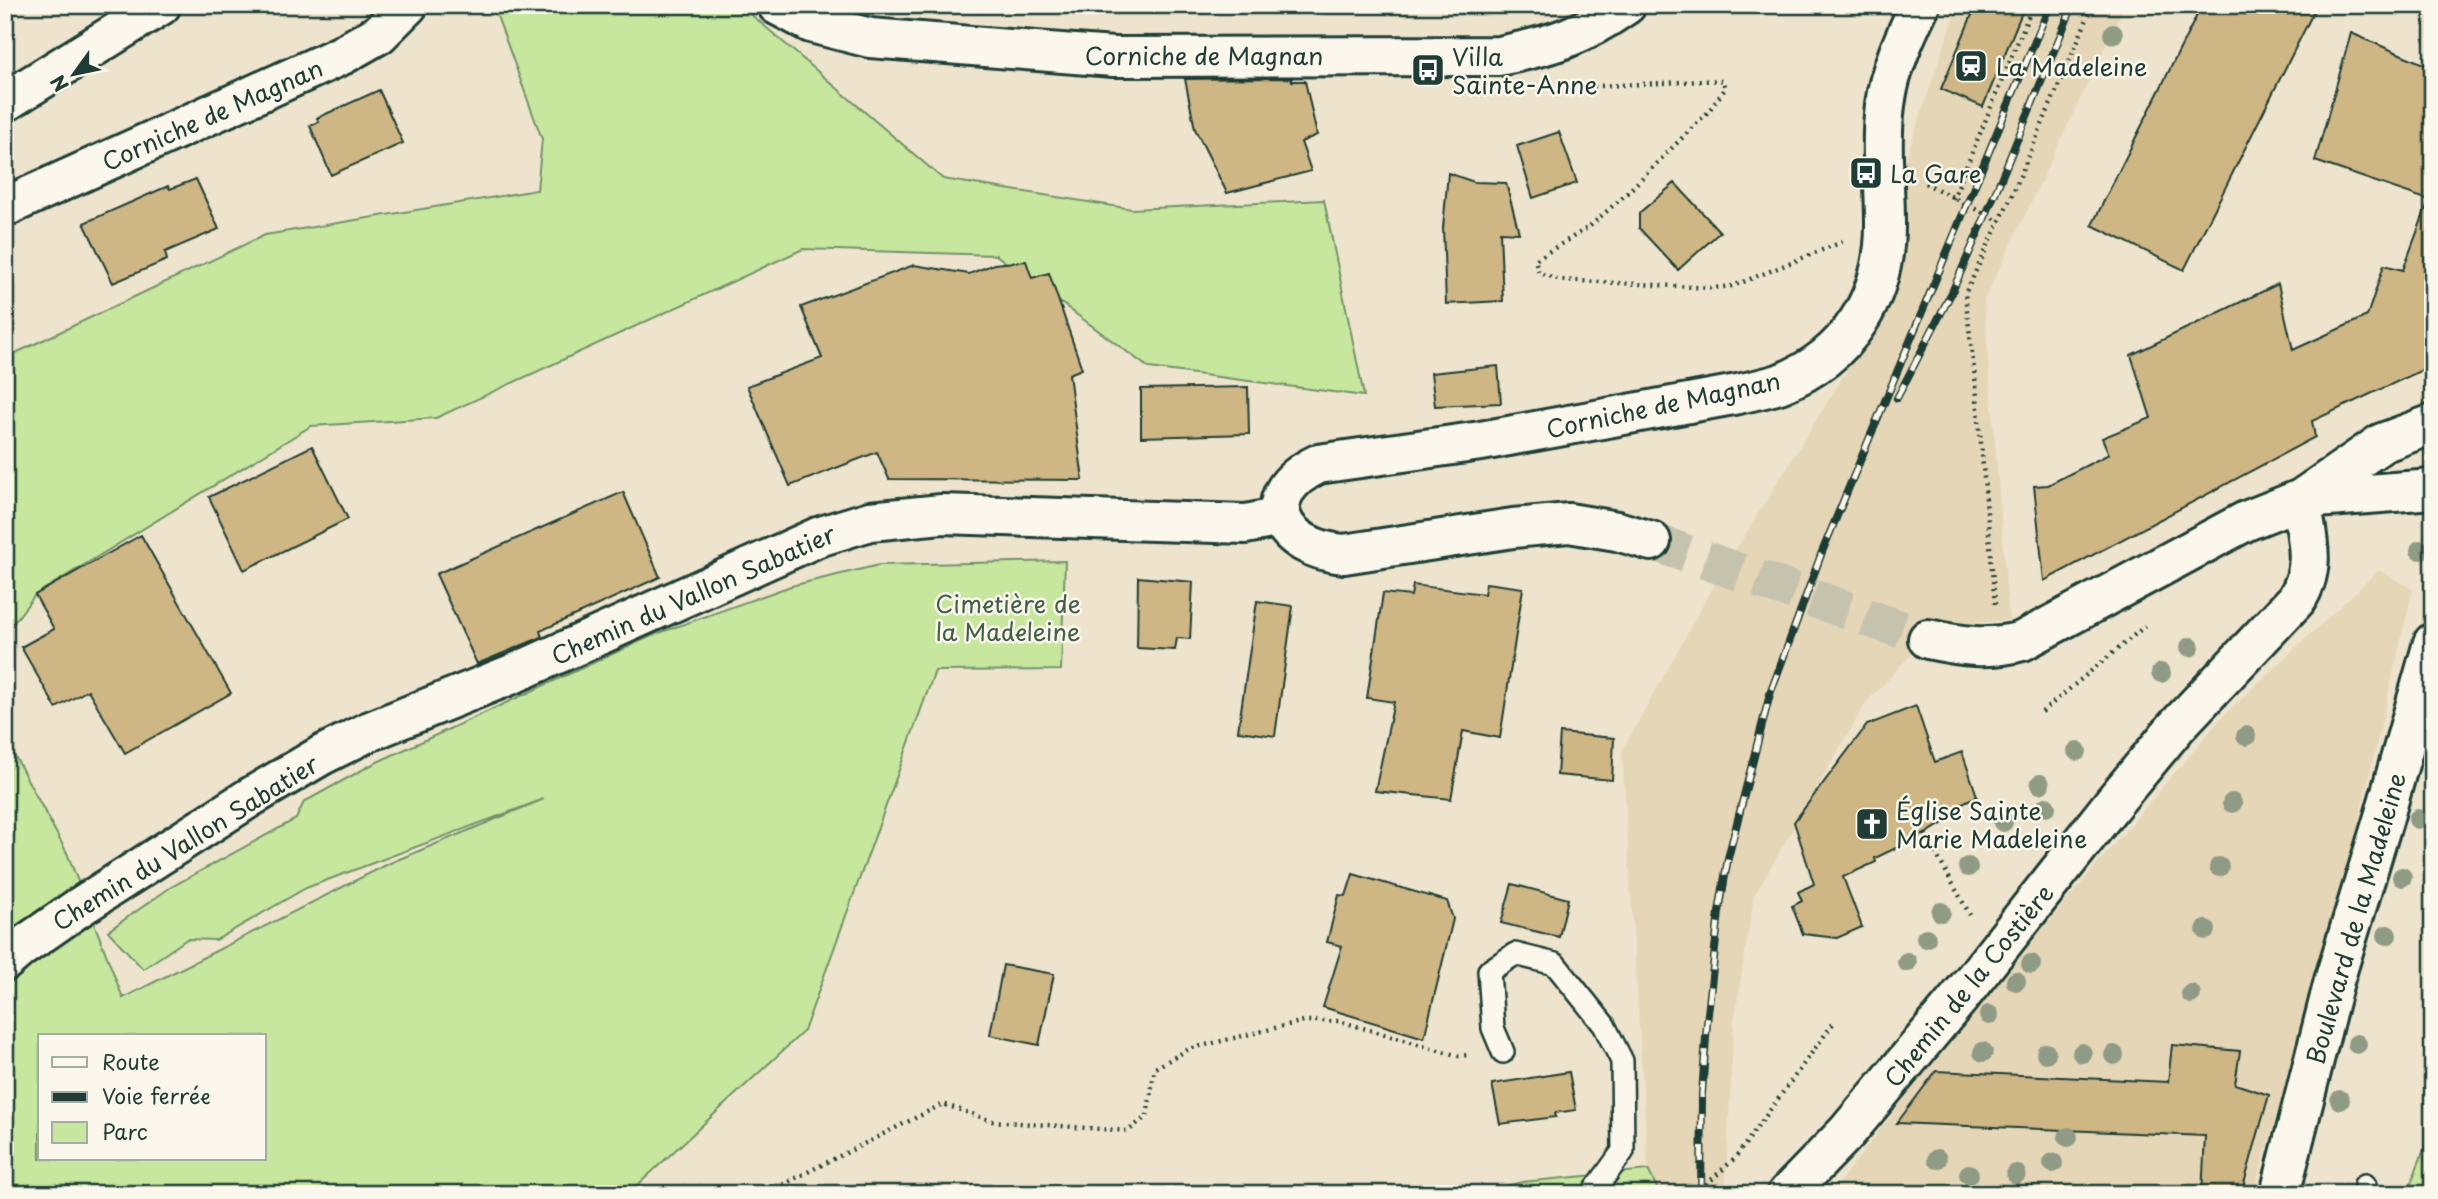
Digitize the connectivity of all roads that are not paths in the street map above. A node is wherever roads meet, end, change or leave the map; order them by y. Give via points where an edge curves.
1 (161, 5) edge
2 (408, 5) edge
3 (777, 5) edge
4 (1626, 5) edge
5 (1920, 5) edge
6 (5, 102) edge
7 (5, 207) edge
8 (2433, 424) edge
9 (2433, 489) edge
10 (2301, 499) junction
11 (1280, 517) junction
12 (1651, 541) tunnel mouth
13 (1928, 639) tunnel mouth
14 (2433, 643) edge
15 (5, 961) edge
16 (1503, 1052) road end
17 (1592, 1194) edge
18 (1787, 1194) edge
19 (2280, 1194) edge

1 - 6 street
2 - 7 street, Corniche de Magnan via 379,34 342,55
3 - 4 street, Corniche de Magnan via 811,23 870,38 1113,57 1499,56 1583,33
5 - 11 street, Corniche de Magnan via 1885,103 1885,225 1879,274 1858,324 1838,347 1794,377 1738,394 1508,436 1318,464 1289,485 1279,507
8 - 10 street via 2382,443
9 - 10 street
10 - 13 street via 2246,522 2022,641 1956,646
10 - 18 street, Chemin de la Costière via 2310,559 2305,586 2296,600 2176,727 1943,1018 1847,1132
11 - 12 street via 1303,543 1344,554 1569,523
11 - 15 street, Chemin du Vallon Sabatier via 1247,524 942,514 870,521 830,532 322,755 89,901
14 - 19 street, Boulevard de la Madeleine via 2334,981
16 - 17 lane via 1493,1028 1489,971 1515,954 1555,964 1604,1025 1622,1061 1623,1151

